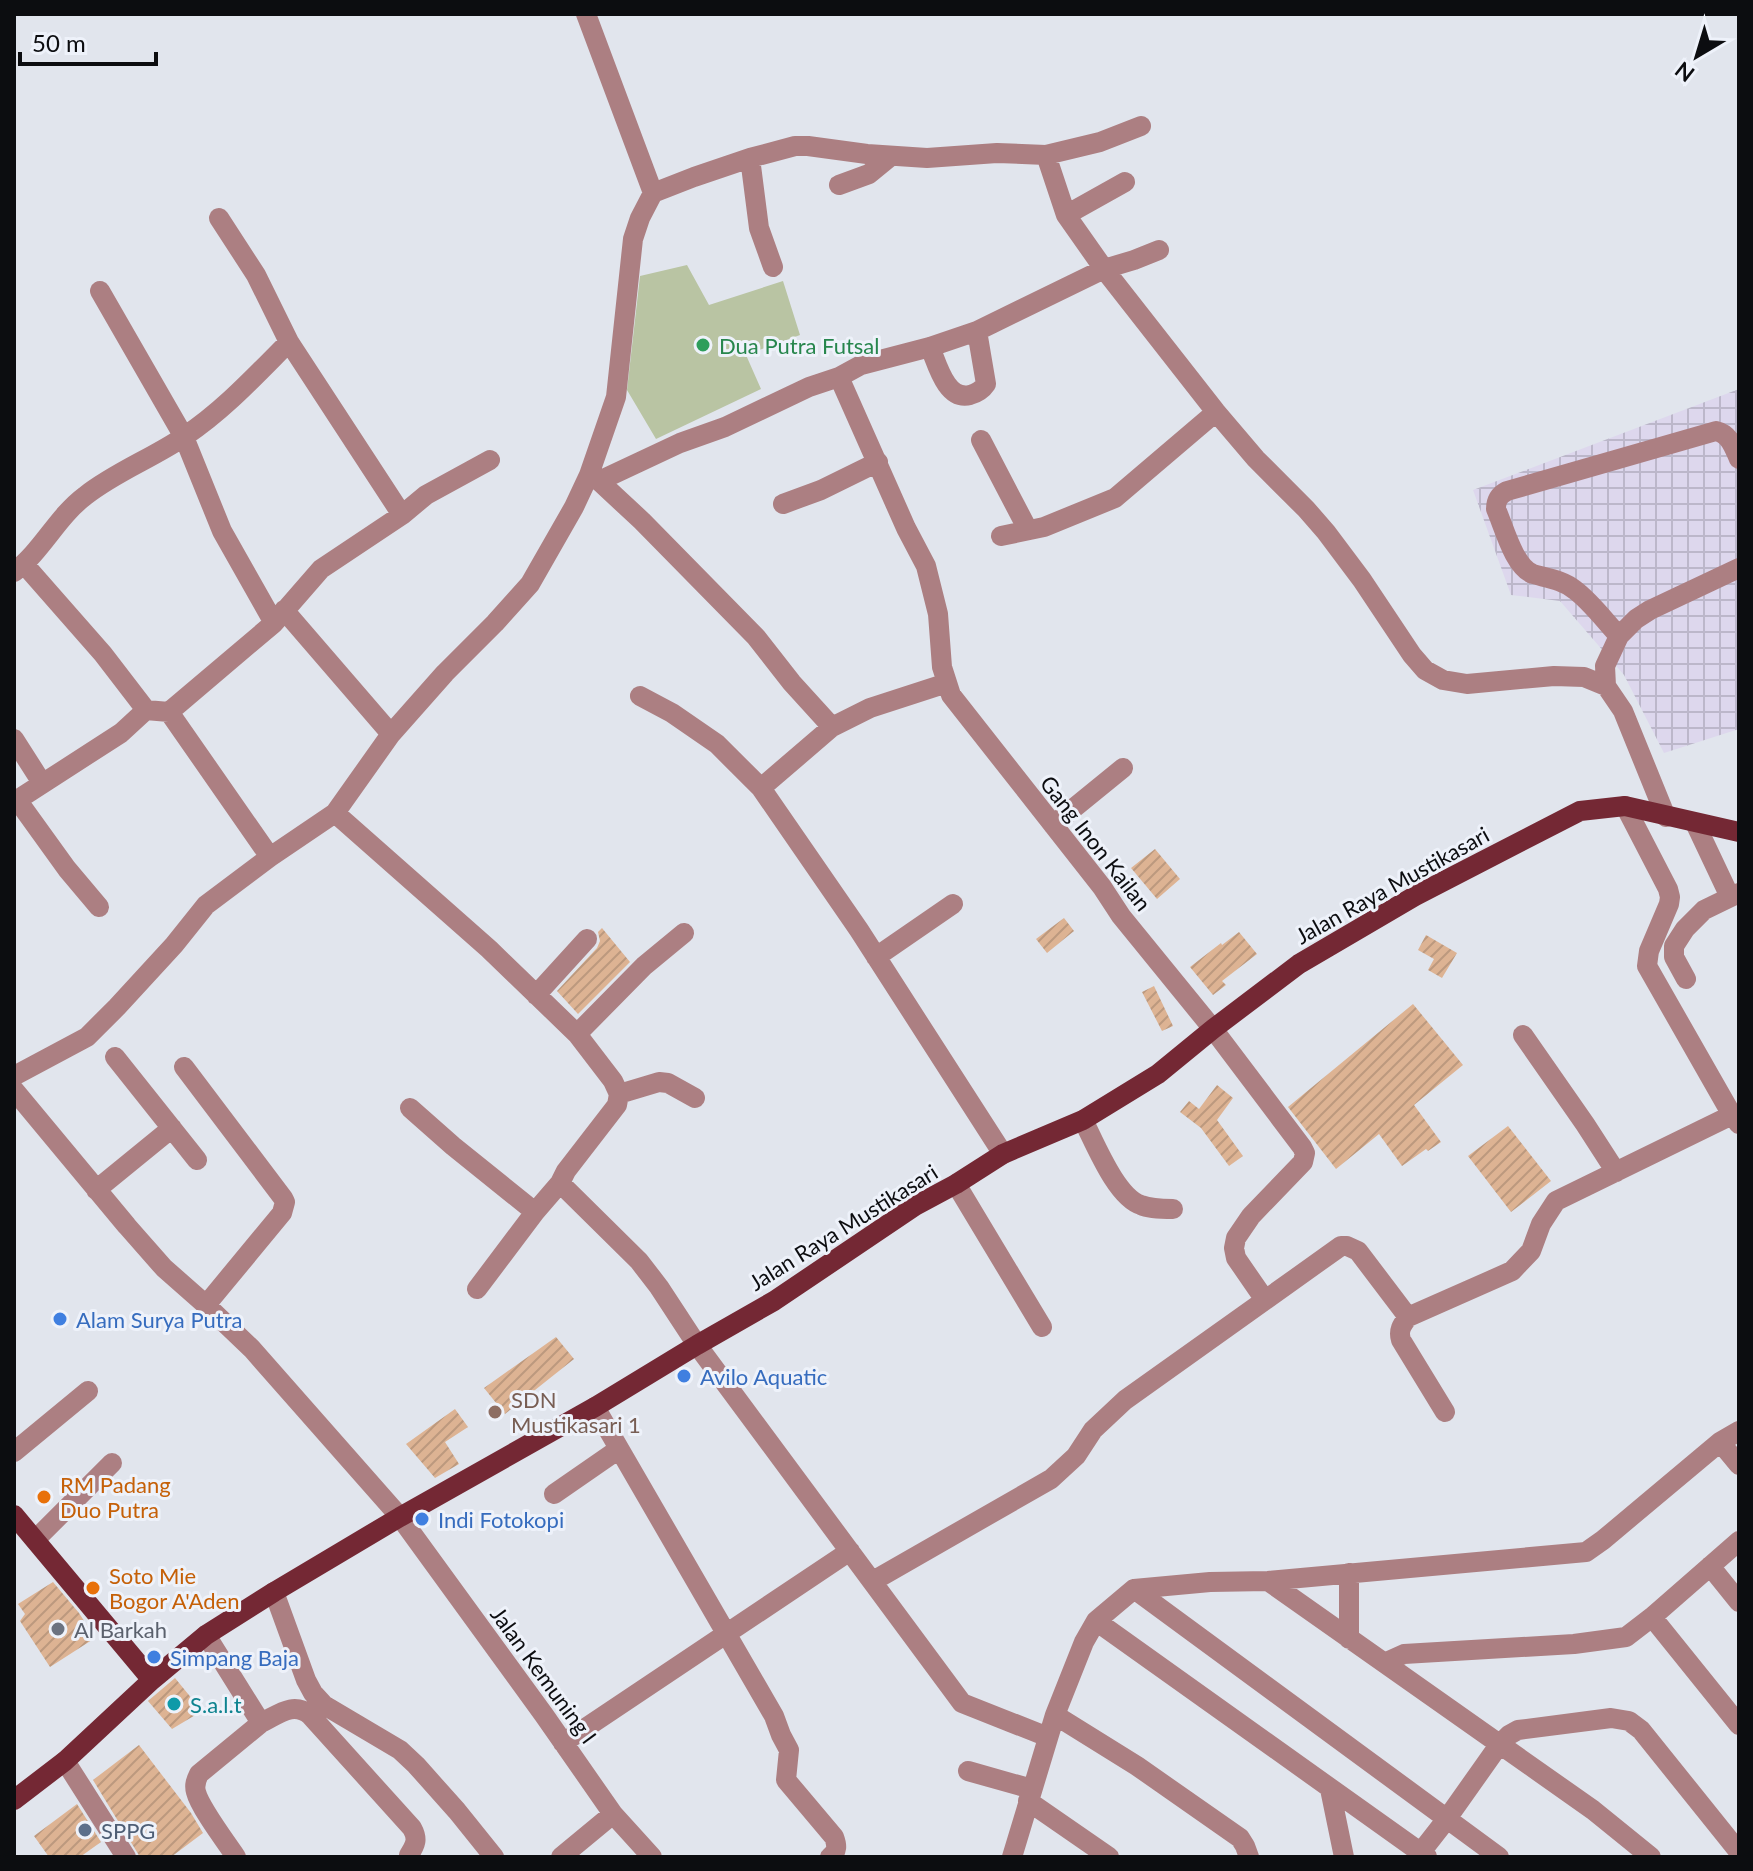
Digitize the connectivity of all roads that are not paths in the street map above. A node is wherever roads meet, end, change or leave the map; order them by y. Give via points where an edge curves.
1 (586, 14) edge
2 (1141, 126) dead end
3 (1046, 155) junction
4 (891, 156) junction
5 (750, 158) junction
6 (1125, 182) dead end
7 (839, 185) dead end
8 (653, 193) junction
9 (1066, 215) junction
10 (219, 218) dead end
11 (1159, 250) dead end
12 (773, 267) dead end
13 (1104, 269) junction
14 (100, 291) dead end
15 (977, 331) junction
16 (289, 342) junction
17 (930, 347) junction
18 (839, 377) junction
19 (1216, 412) junction
20 (184, 437) junction
21 (981, 440) dead end
22 (1739, 459) edge
23 (490, 460) dead end
24 (878, 462) junction
25 (594, 478) junction
26 (783, 504) dead end
27 (402, 515) junction
28 (1028, 530) junction
29 (1001, 536) dead end
30 (19, 568) edge
31 (1739, 568) edge
32 (279, 616) junction
33 (1619, 636) junction
34 (947, 683) junction
35 (1606, 686) junction
36 (640, 696) dead end
37 (146, 710) junction
38 (169, 712) junction
39 (832, 727) junction
40 (391, 734) junction
41 (14, 739) edge
42 (1123, 768) dead end
43 (42, 783) junction
44 (761, 788) junction
45 (16, 802) edge
46 (1625, 806) junction
47 (335, 813) junction
48 (1666, 817) junction
49 (1695, 823) junction
50 (1053, 825) junction
51 (1739, 832) edge
52 (270, 857) junction
53 (1735, 895) edge
54 (953, 904) dead end
55 (99, 907) dead end
56 (684, 933) dead end
57 (587, 939) dead end
58 (876, 957) junction
59 (1686, 979) dead end
60 (536, 995) junction
61 (1213, 1029) junction
62 (577, 1034) junction
63 (1523, 1035) dead end
64 (115, 1057) dead end
65 (184, 1067) dead end
66 (14, 1076) edge
67 (14, 1092) edge
68 (619, 1094) junction
69 (695, 1098) dead end
70 (410, 1108) dead end
71 (1736, 1119) edge
72 (1083, 1120) junction
73 (172, 1128) junction
74 (1003, 1154) junction
75 (197, 1160) dead end
76 (1616, 1172) junction
77 (560, 1183) junction
78 (956, 1184) junction
79 (96, 1190) junction
80 (1173, 1209) dead end
81 (535, 1212) junction
82 (477, 1289) dead end
83 (1265, 1300) junction
84 (206, 1305) junction
85 (1408, 1317) junction
86 (1042, 1327) dead end
87 (697, 1345) junction
88 (88, 1391) dead end
89 (595, 1407) junction
90 (1445, 1412) dead end
91 (1739, 1431) edge
92 (1720, 1442) junction
93 (619, 1449) junction
94 (14, 1452) edge
95 (112, 1463) dead end
96 (1739, 1465) edge
97 (554, 1494) dead end
98 (400, 1517) junction
99 (16, 1521) edge
100 (36, 1539) junction
101 (1739, 1541) edge
102 (850, 1551) junction
103 (1710, 1566) junction
104 (1349, 1573) junction
105 (873, 1581) junction
106 (1268, 1581) junction
107 (1134, 1589) junction
108 (274, 1592) junction
109 (1739, 1602) edge
110 (1652, 1617) junction
111 (1096, 1621) junction
112 (206, 1635) junction
113 (726, 1635) junction
114 (1349, 1639) junction
115 (1384, 1663) junction
116 (152, 1680) junction
117 (1055, 1715) junction
118 (261, 1723) junction
119 (1739, 1725) edge
120 (1048, 1737) junction
121 (563, 1743) junction
122 (1499, 1745) junction
123 (65, 1761) junction
124 (968, 1771) dead end
125 (1330, 1789) junction
126 (1030, 1795) junction
127 (14, 1800) edge
128 (613, 1814) junction
129 (1446, 1820) junction
130 (1739, 1852) edge
131 (409, 1855) dead end
132 (1424, 1855) edge
133 (126, 1857) edge
134 (236, 1857) edge
135 (494, 1857) edge
136 (561, 1857) edge
137 (652, 1857) edge
138 (830, 1857) edge
139 (1012, 1857) edge
140 (1109, 1857) edge
141 (1249, 1857) edge
142 (1344, 1857) edge
143 (1499, 1857) edge
144 (1651, 1857) edge

1 - 8 street
2 - 3 street
3 - 4 street
3 - 9 street
4 - 5 street via 808,146
4 - 7 street via 869,174
5 - 8 street
5 - 12 street via 759,228
6 - 9 street
8 - 25 street via 633,239 616,397
9 - 13 street
10 - 16 street via 256,275
11 - 13 street
13 - 15 street
13 - 19 street
14 - 20 street
15 - 17 street
15 - 17 street via 986,384 968,396 948,387
16 - 20 street
16 - 27 street
17 - 18 street via 861,365
18 - 24 street
18 - 25 street
19 - 28 street via 1115,498
19 - 35 street via 1326,532 1425,670 1467,684 1554,676 1584,677
20 - 30 street via 85,495
20 - 32 street via 222,531
21 - 28 street
22 - 33 street via 1726,435 1716,431 1507,491 1498,498 1496,509 1521,564 1575,590
23 - 27 street via 426,495
24 - 26 street
24 - 34 street via 926,566
25 - 39 street via 756,637
25 - 40 street via 530,584
27 - 32 street via 321,569
28 - 29 street
30 - 37 street via 103,654
31 - 33 street via 1650,610
32 - 38 street
32 - 40 street
33 - 35 street via 1605,666
34 - 39 street via 870,708
34 - 50 street, Gang Inon Kailan
35 - 48 street via 1623,711
36 - 44 street via 717,744
37 - 38 street
37 - 43 street via 121,733
38 - 52 street
39 - 44 street
40 - 47 street
41 - 43 street
42 - 50 street
43 - 45 street
44 - 58 street
45 - 55 street
46 - 48 main road, Jalan Raya Mustikasari
46 - 61 main road, Jalan Raya Mustikasari via 1580,811 1415,896 1299,964
46 - 71 street via 1670,897 1647,966
47 - 52 street
47 - 60 street
48 - 49 main road, Jalan Raya Mustikasari
49 - 51 main road, Jalan Raya Mustikasari
49 - 53 street
50 - 61 street, Gang Inon Kailan
52 - 66 street via 206,905 87,1037
53 - 59 street via 1704,910 1674,946
54 - 58 street
56 - 62 street
57 - 60 street
58 - 74 street
60 - 62 street
61 - 72 main road, Jalan Raya Mustikasari via 1158,1074
61 - 83 street, Gang Inon Kailan via 1305,1153 1303,1162 1236,1238 1236,1258
62 - 68 street
63 - 76 street
64 - 73 street
65 - 84 street via 285,1202 282,1213
67 - 79 street, Jalan Kemuning I
68 - 69 street via 659,1082
68 - 77 street via 617,1105
70 - 81 street
71 - 76 street
72 - 74 main road, Jalan Raya Mustikasari
72 - 80 street via 1128,1199 1141,1206
73 - 75 street
73 - 79 street
74 - 78 main road, Jalan Raya Mustikasari
76 - 85 street via 1556,1201 1531,1251 1512,1271
77 - 81 street
77 - 87 street via 639,1261
78 - 86 street
78 - 87 main road, Jalan Raya Mustikasari
79 - 84 street, Jalan Kemuning I via 164,1268
81 - 82 street
83 - 85 street via 1347,1246 1358,1251
83 - 105 street via 1125,1400 1051,1479
84 - 98 street, Jalan Kemuning I via 252,1349
85 - 90 street via 1400,1327 1401,1340
87 - 89 main road, Jalan Raya Mustikasari
87 - 102 street
88 - 94 street
89 - 93 street
89 - 98 main road, Jalan Raya Mustikasari
91 - 92 street
92 - 96 street
92 - 104 street via 1586,1552
93 - 97 street
93 - 113 street
95 - 100 street
98 - 108 main road, Jalan Raya Mustikasari
98 - 121 street, Jalan Kemuning I
99 - 100 main road
100 - 116 main road
101 - 103 street
102 - 105 street
102 - 113 street
103 - 109 street
103 - 110 street
104 - 106 street
104 - 114 street
105 - 120 street via 962,1703
106 - 107 street
106 - 114 street
107 - 111 street
107 - 129 street
108 - 112 main road, Jalan Raya Mustikasari
108 - 135 street via 313,1693 408,1758
110 - 115 street via 1617,1639 1404,1654
110 - 119 street
111 - 117 street
111 - 125 street
112 - 116 main road, Jalan Raya Mustikasari
112 - 118 street
113 - 121 street
113 - 138 street via 789,1750 786,1780 834,1837 837,1848
114 - 115 street
115 - 122 street
116 - 123 main road, Jalan Raya Mustikasari
117 - 120 street
117 - 141 street via 1240,1838
118 - 131 street via 290,1709 310,1715 412,1828 417,1837
118 - 134 street via 195,1782 201,1803
120 - 126 street
121 - 128 street, Jalan Kemuning I
122 - 129 street
122 - 130 street via 1518,1730 1611,1718 1629,1721
122 - 144 street
123 - 127 main road, Jalan Raya Mustikasari
123 - 133 street
124 - 126 street
125 - 132 street
125 - 142 street
126 - 139 street
126 - 140 street
128 - 136 street
128 - 137 street, Jalan Kemuning I
129 - 132 street
129 - 143 street

